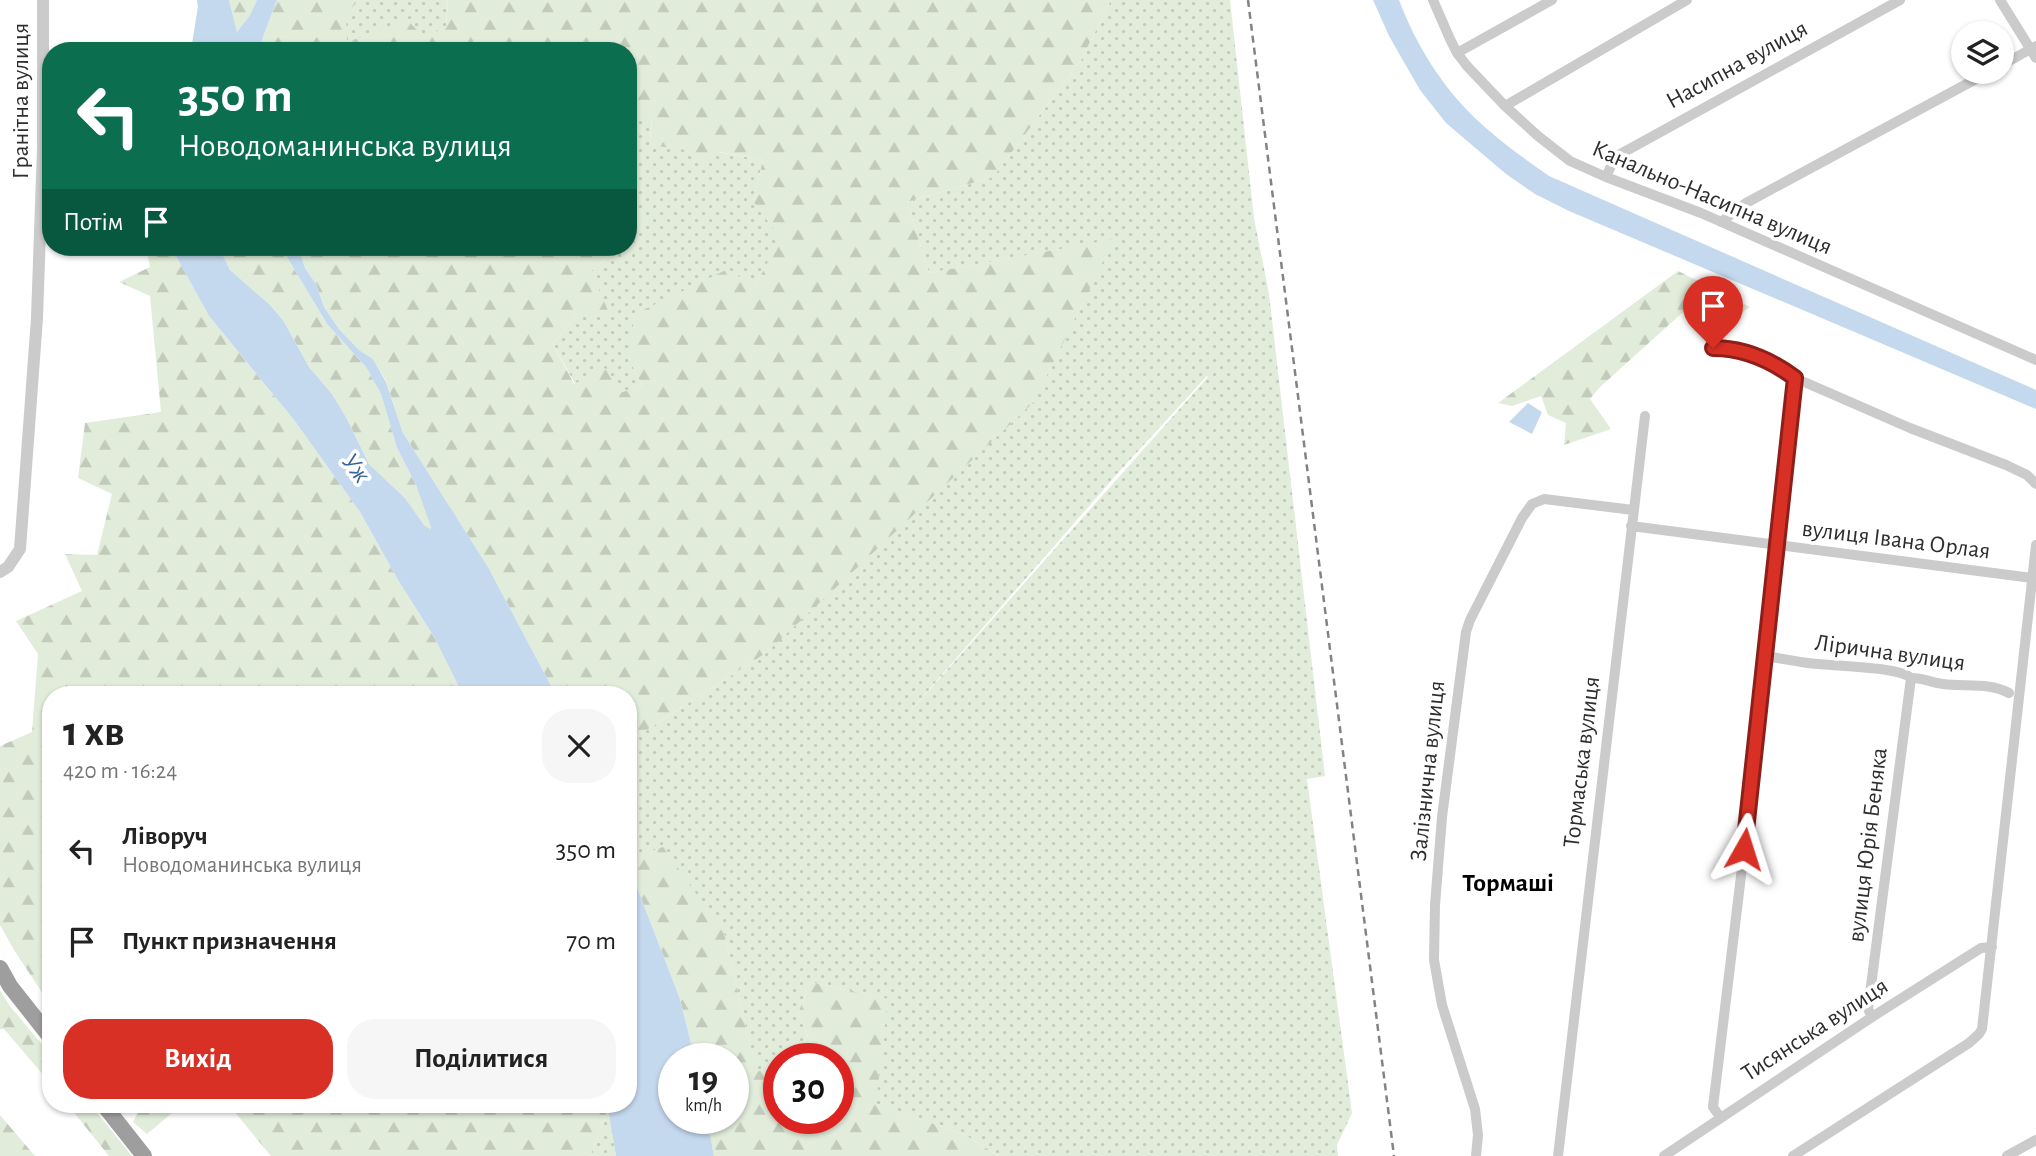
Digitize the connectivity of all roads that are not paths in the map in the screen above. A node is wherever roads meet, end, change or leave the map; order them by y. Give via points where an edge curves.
1 (43, 0) edge
2 (1433, 0) edge
3 (1552, 0) edge
4 (1687, 0) edge
5 (1900, 0) edge
6 (2000, 0) edge
7 (43, 42) edge
8 (2034, 51) edge
9 (1457, 53) junction
10 (2014, 60) edge
11 (1967, 84) edge
12 (1504, 106) junction
13 (42, 175) edge
14 (1606, 177) junction
15 (1721, 222) junction
16 (1713, 348) dead end
17 (2036, 360) edge
18 (1795, 378) junction
19 (1645, 416) dead end
20 (2036, 484) edge
21 (1633, 510) junction
22 (1631, 526) junction
23 (2036, 545) edge
24 (1777, 546) junction
25 (0, 572) edge
26 (2032, 578) junction
27 (1765, 656) junction
28 (1911, 678) junction
29 (2009, 693) dead end
30 (1992, 947) junction
31 (0, 968) edge
32 (1872, 1017) junction
33 (42, 1027) edge
34 (110, 1113) edge
35 (1720, 1117) junction
36 (2036, 1140) edge
37 (144, 1156) edge
38 (1476, 1156) edge
39 (1558, 1156) edge
40 (1664, 1156) edge
41 (1793, 1156) edge
42 (2007, 1156) edge

1 - 7 street, Гранітна вулиця
2 - 9 street, Канально-Насипна вулиця
3 - 9 street
4 - 12 street
5 - 14 street, Насипна вулиця via 1615,157
6 - 8 street
8 - 10 street
9 - 12 street, Канально-Насипна вулиця
11 - 15 street via 1746,203
12 - 14 street, Канально-Насипна вулиця via 1570,161
13 - 25 street, Гранітна вулиця via 20,550
14 - 15 street, Канально-Насипна вулиця
15 - 17 street, Канально-Насипна вулиця
16 - 18 street via 1764,359
18 - 20 street via 2006,464
18 - 24 street
19 - 21 street, Тормаська вулиця
21 - 22 street, Тормаська вулиця
21 - 38 street, Залізнична вулиця via 1544,499 1532,505 1466,632 1442,817 1434,960 1475,1109
22 - 24 street, вулиця Івана Орлая
22 - 39 street, Тормаська вулиця
23 - 26 street
24 - 26 street, вулиця Івана Орлая
24 - 27 street
26 - 30 street
27 - 28 street, Лірична вулиця via 1889,671
27 - 35 street via 1713,1107
28 - 29 street, Лірична вулиця via 1988,686
28 - 32 street, вулиця Юрія Беняка via 1868,1009
30 - 32 street, Тисянська вулиця via 1981,948
30 - 41 street via 1984,1021 1976,1037
31 - 33 highway
32 - 35 street, Тисянська вулиця
34 - 37 highway
35 - 40 street, Тисянська вулиця
36 - 42 street

